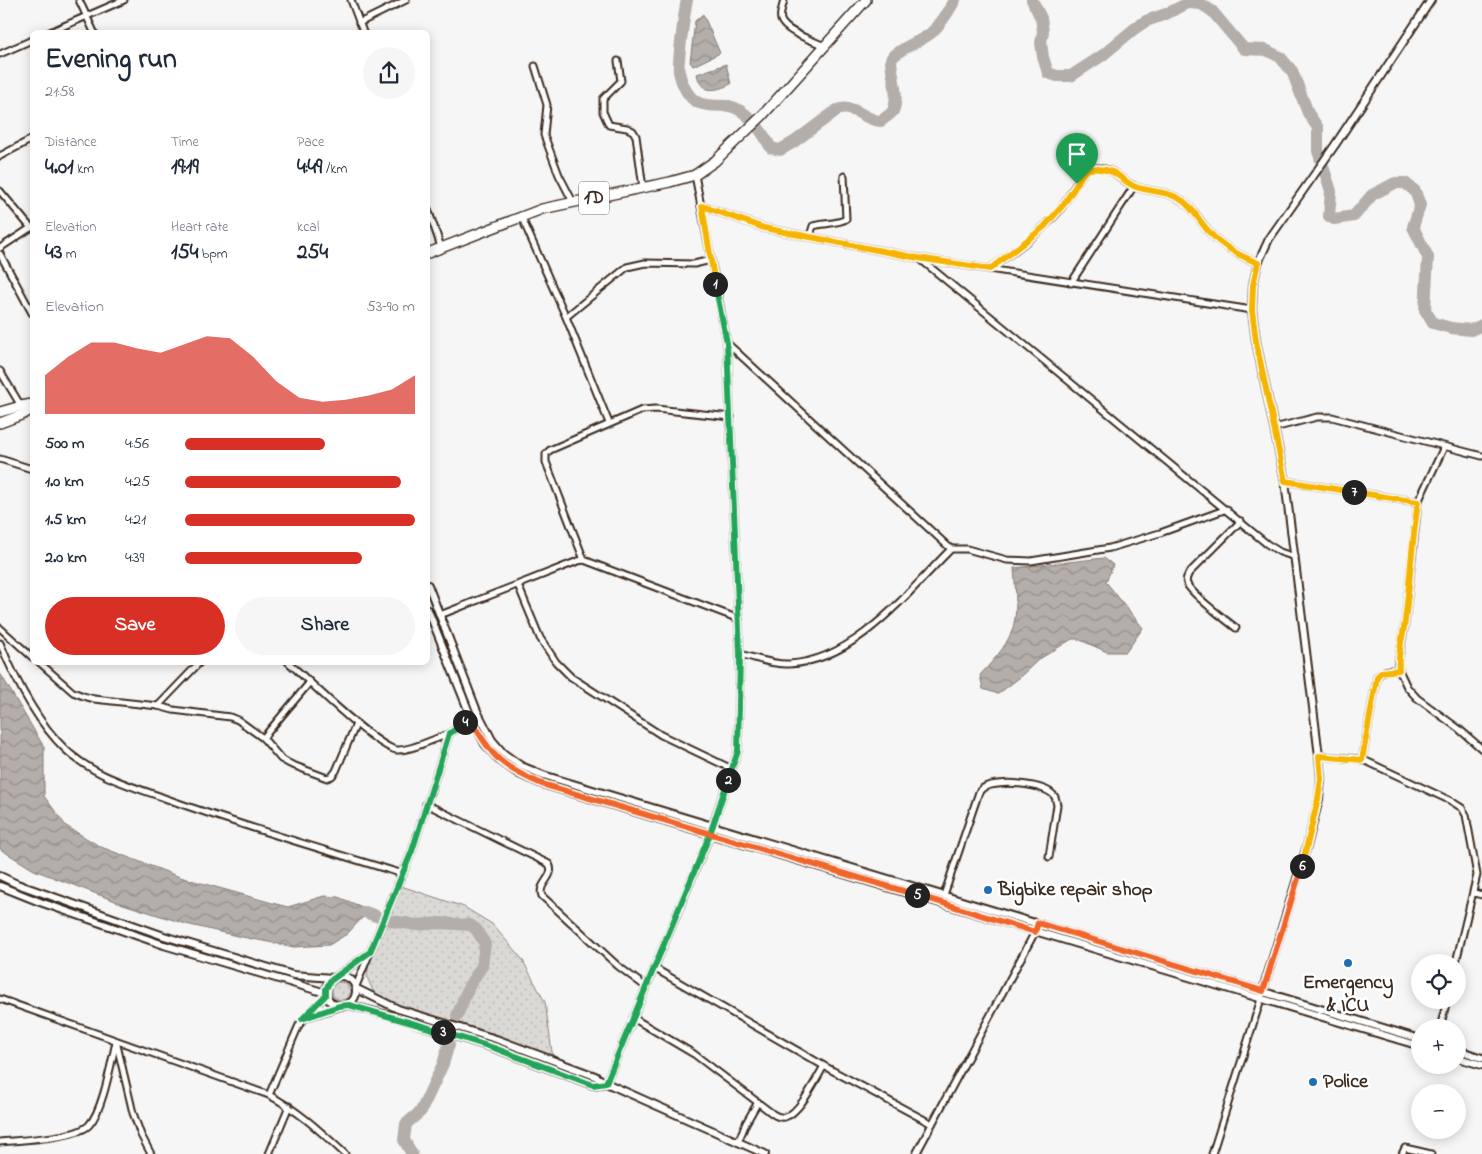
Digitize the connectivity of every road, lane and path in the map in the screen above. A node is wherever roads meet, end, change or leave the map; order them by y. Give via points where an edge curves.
1 (78, 0) edge
2 (124, 0) edge
3 (351, 0) edge
4 (406, 0) edge
5 (784, 0) edge
6 (866, 0) edge
7 (1431, 0) edge
8 (87, 17) junction
9 (359, 23) junction
10 (55, 30) edge
11 (93, 30) edge
12 (362, 30) edge
13 (30, 41) edge
14 (825, 46) junction
15 (0, 54) edge
16 (618, 61) dead end
17 (535, 66) dead end
18 (30, 140) edge
19 (0, 156) edge
20 (695, 175) junction
21 (844, 176) dead end
22 (1134, 186) junction
23 (643, 188) junction
24 (0, 191) edge
25 (574, 202) junction
26 (702, 206) junction
27 (430, 214) edge
28 (521, 216) junction
29 (30, 225) edge
30 (30, 228) edge
31 (810, 236) junction
32 (442, 247) junction
33 (0, 248) edge
34 (430, 251) edge
35 (0, 254) edge
36 (918, 258) junction
37 (711, 260) junction
38 (1258, 263) junction
39 (990, 269) junction
40 (1071, 283) junction
41 (30, 309) edge
42 (1252, 310) junction
43 (566, 317) junction
44 (727, 343) junction
45 (0, 371) edge
46 (30, 404) edge
47 (21, 406) junction
48 (30, 410) edge
49 (0, 412) edge
50 (731, 417) junction
51 (0, 423) edge
52 (609, 423) junction
53 (1274, 428) junction
54 (1444, 447) junction
55 (1482, 456) edge
56 (0, 459) edge
57 (30, 469) edge
58 (1285, 481) junction
59 (1418, 502) junction
60 (1227, 509) junction
61 (1241, 521) junction
62 (950, 549) junction
63 (1295, 557) junction
64 (584, 560) junction
65 (518, 585) junction
66 (430, 590) edge
67 (440, 615) junction
68 (431, 618) joint
69 (739, 619) junction
70 (0, 628) edge
71 (1236, 628) dead end
72 (0, 643) edge
73 (740, 654) junction
74 (30, 655) edge
75 (42, 665) edge
76 (197, 665) edge
77 (291, 665) edge
78 (1399, 670) junction
79 (310, 682) junction
80 (158, 706) junction
81 (470, 718) junction
82 (356, 724) junction
83 (449, 734) junction
84 (263, 738) junction
85 (1482, 749) edge
86 (1319, 756) junction
87 (1362, 760) junction
88 (732, 769) junction
89 (426, 804) junction
90 (712, 827) junction
91 (710, 834) junction
92 (1049, 857) dead end
93 (403, 874) junction
94 (0, 876) edge
95 (0, 886) edge
96 (1474, 893) junction
97 (944, 895) junction
98 (1482, 895) edge
99 (1038, 923) junction
100 (1035, 932) junction
101 (370, 952) junction
102 (1458, 954) edge
103 (654, 968) junction
104 (335, 977) junction
105 (646, 987) junction
106 (356, 988) junction
107 (1263, 991) junction
108 (326, 994) junction
109 (1260, 999) junction
110 (0, 1000) edge
111 (349, 1005) junction
112 (339, 1006) junction
113 (633, 1018) junction
114 (302, 1019) junction
115 (1411, 1036) edge
116 (116, 1042) junction
117 (1411, 1043) edge
118 (1466, 1053) edge
119 (1482, 1058) edge
120 (1466, 1060) edge
121 (1482, 1065) edge
122 (824, 1066) junction
123 (606, 1083) junction
124 (269, 1095) junction
125 (758, 1102) junction
126 (289, 1106) junction
127 (932, 1124) junction
128 (0, 1142) edge
129 (738, 1142) junction
130 (151, 1154) edge
131 (269, 1154) edge
132 (344, 1154) edge
133 (765, 1154) edge
134 (916, 1154) edge
135 (1212, 1154) edge
136 (1402, 1154) edge
137 (1431, 1154) edge

1 - 8 street
2 - 8 street
3 - 9 street
4 - 9 street
5 - 14 street via 781,20 789,30
6 - 14 highway, 1D
7 - 38 street via 1268,239
8 - 10 street
8 - 11 street
9 - 12 street
13 - 15 street
14 - 20 highway, 1D via 716,162
16 - 23 street via 621,81 603,99 602,112 609,125 627,128 636,136
17 - 25 street via 547,105 544,135 559,175
18 - 19 street
20 - 23 highway, 1D
20 - 26 street
21 - 31 street via 846,220 813,226
22 - 38 street via 1180,199 1191,207 1218,241 1241,257
22 - 39 street via 1108,169 1087,169 1054,217
22 - 40 street
23 - 25 highway, 1D
24 - 29 street
25 - 28 highway, 1D
26 - 31 street via 764,228
26 - 37 street
27 - 32 street
28 - 32 highway, 1D
28 - 43 street
30 - 33 street
31 - 36 street
32 - 34 highway, 1D
35 - 41 street
36 - 39 street
36 - 60 street
37 - 43 street via 694,264 645,263 627,267
37 - 44 street
38 - 42 street
39 - 40 street
40 - 42 street
42 - 53 street
43 - 52 street
44 - 50 street
44 - 62 street
45 - 47 street
46 - 47 highway
47 - 49 highway
48 - 51 highway
50 - 52 street via 642,410
50 - 69 street
52 - 64 street via 546,454 546,462
53 - 54 street via 1317,417 1332,417
53 - 58 street
54 - 55 street
54 - 59 street
56 - 57 street
58 - 59 street
58 - 63 street
59 - 78 street
60 - 61 street
60 - 62 street via 1110,548 1031,561 1007,560 967,549
61 - 63 street via 1267,544
61 - 71 street via 1186,578 1194,592
62 - 73 street via 890,611 856,640 821,658 777,664
63 - 86 street
64 - 65 street
64 - 69 street
65 - 67 street
65 - 88 street via 540,638 571,677 660,736
66 - 67 street
67 - 68 street
67 - 90 street via 477,711 503,754 543,775
68 - 81 street
69 - 73 street
70 - 74 street
72 - 93 street via 23,692 46,727 83,764 127,784 233,823
73 - 88 street via 738,751
75 - 80 street via 73,692 83,696
76 - 80 street
77 - 79 street
78 - 85 street via 1417,698
78 - 87 street via 1381,672 1377,677
79 - 82 street
79 - 84 street
80 - 84 street via 230,717
81 - 83 street
81 - 91 street via 499,760 520,774 542,784
82 - 83 street via 383,745 399,750
82 - 84 street via 336,771 327,778 281,759
83 - 89 street
86 - 87 street
86 - 107 street via 1321,779 1308,846
87 - 96 street via 1462,808 1477,875
88 - 90 street
89 - 93 street
89 - 105 street via 548,864 551,873 541,888 542,896 618,966
90 - 91 street
90 - 97 street
91 - 100 street
91 - 103 street
92 - 97 street via 1057,805 1055,797 1046,789 1016,783 985,787 979,792
93 - 101 street
94 - 104 street via 164,936 293,975
95 - 108 street via 164,945
96 - 98 street
96 - 102 street
97 - 99 street
99 - 100 street
99 - 107 street
100 - 109 street
100 - 127 street
101 - 104 street
101 - 106 street
103 - 105 street
103 - 122 street
104 - 106 street via 350,979
104 - 108 street via 327,985
105 - 113 street
106 - 111 street via 355,999
106 - 123 street via 398,1009 504,1042 587,1072
107 - 109 street
107 - 115 street
108 - 112 street via 331,1003
108 - 114 street
109 - 117 street
109 - 135 street
110 - 116 street
111 - 112 street
111 - 123 street via 494,1048 593,1085
112 - 114 street
113 - 123 street
113 - 125 street via 694,1054
114 - 124 street
116 - 124 street
116 - 128 street via 98,1113 88,1126 73,1134
116 - 130 street via 133,1113
118 - 119 street
120 - 121 street
122 - 125 street via 799,1106 786,1117 773,1114
122 - 127 street
123 - 129 street
124 - 126 street
125 - 129 street
126 - 131 street
126 - 132 street
127 - 134 street
129 - 133 street
136 - 137 street via 1405,1148

